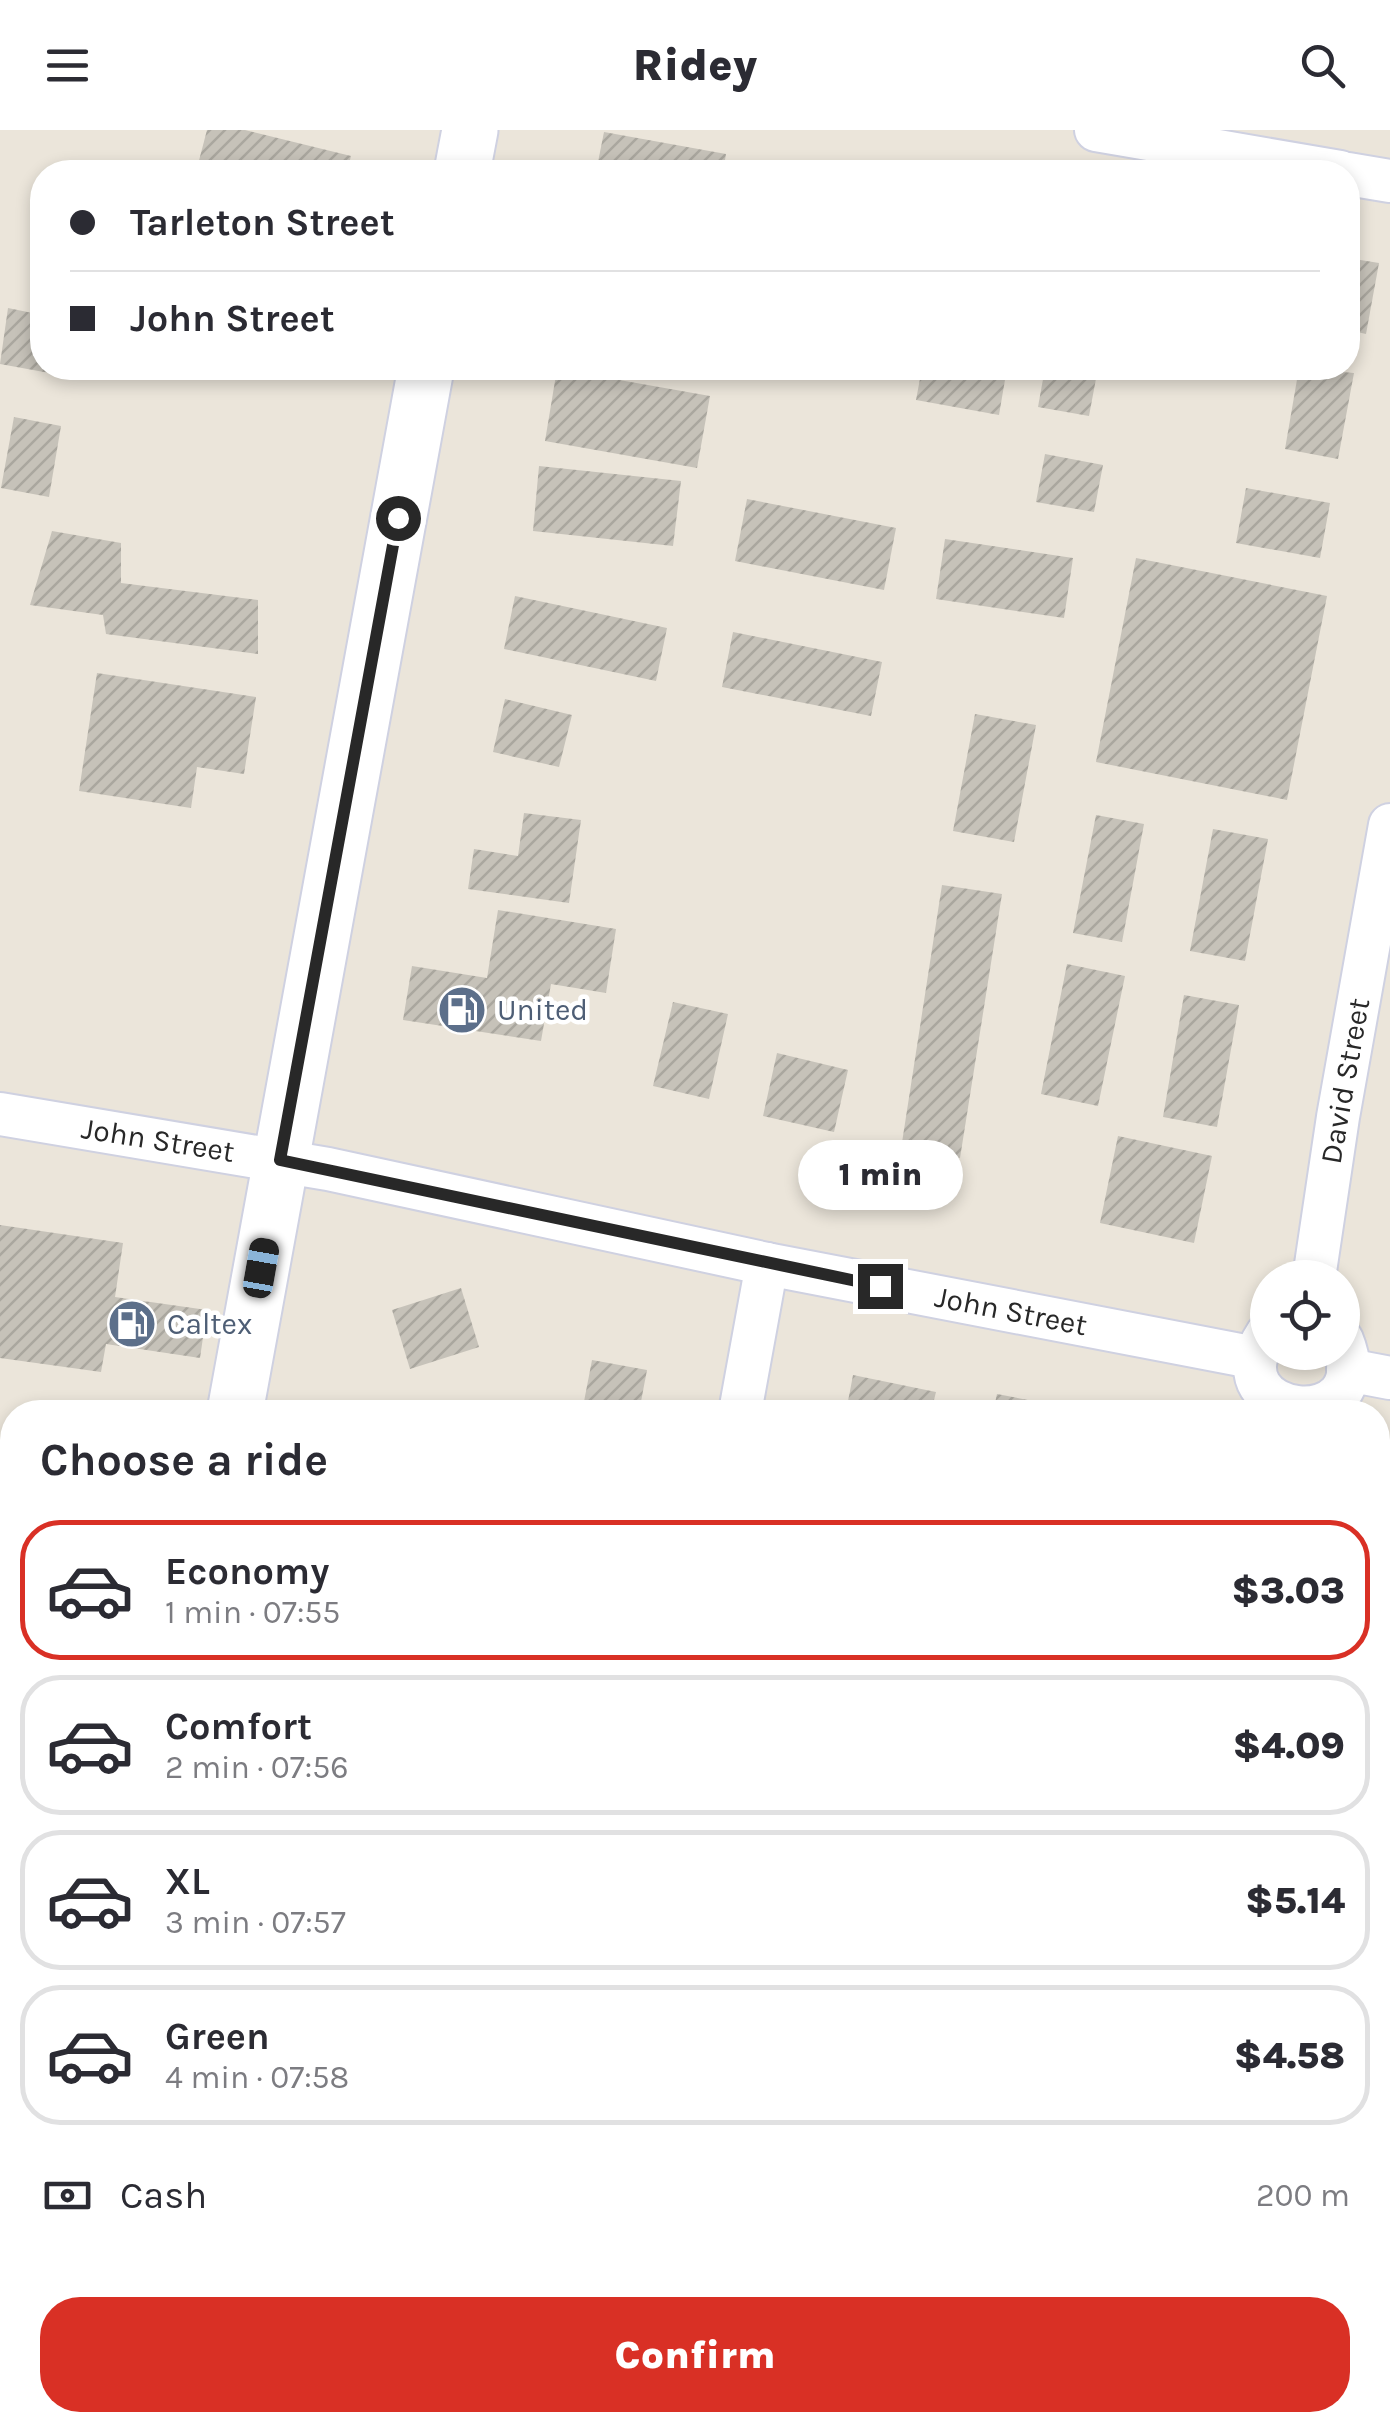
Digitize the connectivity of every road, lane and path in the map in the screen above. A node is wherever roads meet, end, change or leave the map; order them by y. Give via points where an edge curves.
1 (470, 130) edge
2 (1096, 130) edge
3 (464, 160) edge
4 (1270, 160) edge
5 (1360, 176) edge
6 (1390, 181) edge
7 (424, 380) edge
8 (1390, 825) edge
9 (0, 1114) edge
10 (280, 1160) junction
11 (1317, 1260) edge
12 (767, 1264) junction
13 (1250, 1344) edge
14 (1360, 1363) edge
15 (1259, 1370) edge
16 (1344, 1370) edge
17 (1390, 1378) edge
18 (236, 1400) edge
19 (742, 1400) edge
20 (1275, 1400) edge
21 (1328, 1400) edge

1 - 3 main road
2 - 4 street
5 - 6 street
7 - 10 main road
8 - 11 street, David Street
9 - 10 street, John Street
10 - 12 street, John Street
10 - 18 main road
12 - 13 street, John Street
12 - 19 street
14 - 17 street
15 - 20 street
16 - 21 street via 1344,1384

